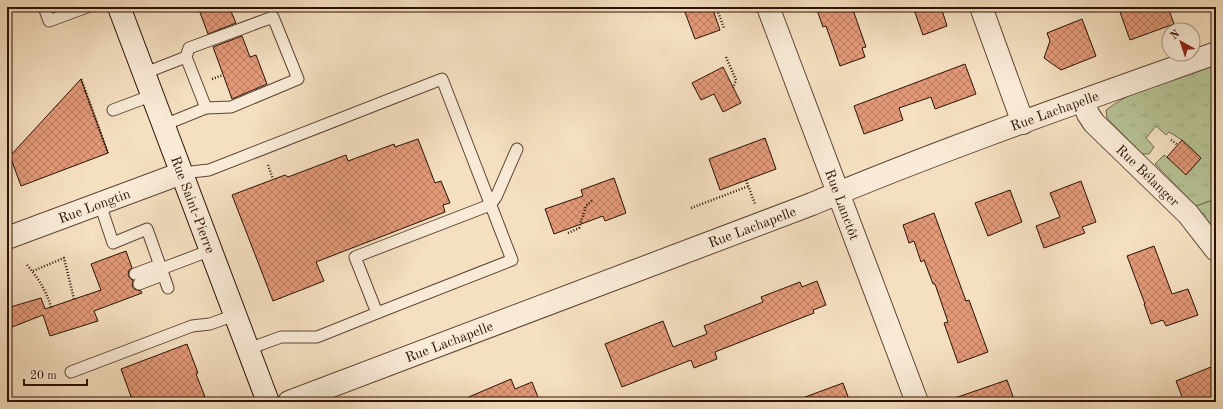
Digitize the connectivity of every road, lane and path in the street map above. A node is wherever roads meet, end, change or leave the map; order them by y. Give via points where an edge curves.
1 (44, 7) edge
2 (87, 7) edge
3 (119, 7) edge
4 (182, 7) edge
5 (190, 7) edge
6 (716, 7) edge
7 (768, 7) edge
8 (981, 7) edge
9 (724, 28) dead end
10 (1216, 52) edge
11 (726, 57) dead end
12 (186, 58) junction
13 (145, 73) junction
14 (81, 79) dead end
15 (733, 88) dead end
16 (153, 95) junction
17 (1083, 101) junction
18 (206, 108) junction
19 (113, 110) dead end
20 (1023, 122) junction
21 (164, 125) junction
22 (1171, 140) dead end
23 (1178, 145) dead end
24 (517, 149) dead end
25 (108, 153) dead end
26 (182, 173) junction
27 (749, 186) dead end
28 (839, 193) junction
29 (593, 200) dead end
30 (100, 204) junction
31 (490, 205) junction
32 (691, 208) dead end
33 (568, 233) dead end
34 (7, 238) edge
35 (211, 250) junction
36 (1216, 250) edge
37 (28, 265) dead end
38 (161, 269) junction
39 (33, 271) junction
40 (137, 279) dead end
41 (168, 288) dead end
42 (74, 299) dead end
43 (51, 307) dead end
44 (377, 313) junction
45 (235, 315) junction
46 (248, 349) junction
47 (71, 372) dead end
48 (268, 402) edge
49 (289, 402) edge
50 (918, 402) edge

1 - 2 lane via 49,21
3 - 13 street, Rue Saint-Pierre
4 - 5 path via 183,10
6 - 9 path
7 - 28 street, Rue Lanctôt
8 - 20 street
10 - 17 street, Rue Lachapelle
11 - 15 path via 736,80
12 - 13 lane
12 - 18 lane
12 - 18 lane via 189,48 273,17 298,79 231,107
13 - 16 street, Rue Saint-Pierre
14 - 25 path
16 - 19 lane
16 - 21 street, Rue Saint-Pierre
17 - 20 street, Rue Lachapelle
17 - 36 street, Rue Bélanger via 1094,123 1188,214
18 - 21 lane
20 - 28 street, Rue Lachapelle
21 - 26 street, Rue Saint-Pierre
22 - 23 path
24 - 31 lane
26 - 30 street, Rue Longtin
26 - 31 lane via 209,170 442,79
26 - 35 street, Rue Saint-Pierre
27 - 32 path
28 - 49 street, Rue Lachapelle
28 - 50 street, Rue Lanctôt
29 - 33 path via 586,206 579,228
30 - 34 street, Rue Longtin
30 - 38 lane via 113,243 147,229
31 - 44 lane via 512,260
31 - 44 lane via 355,257
35 - 38 lane
35 - 45 street, Rue Saint-Pierre
37 - 39 path
38 - 40 lane
38 - 41 lane
39 - 42 path via 64,258
39 - 43 path via 47,293
44 - 46 lane via 317,337 281,337
45 - 46 street, Rue Saint-Pierre
45 - 47 lane via 210,324 192,326
46 - 48 street, Rue Saint-Pierre

